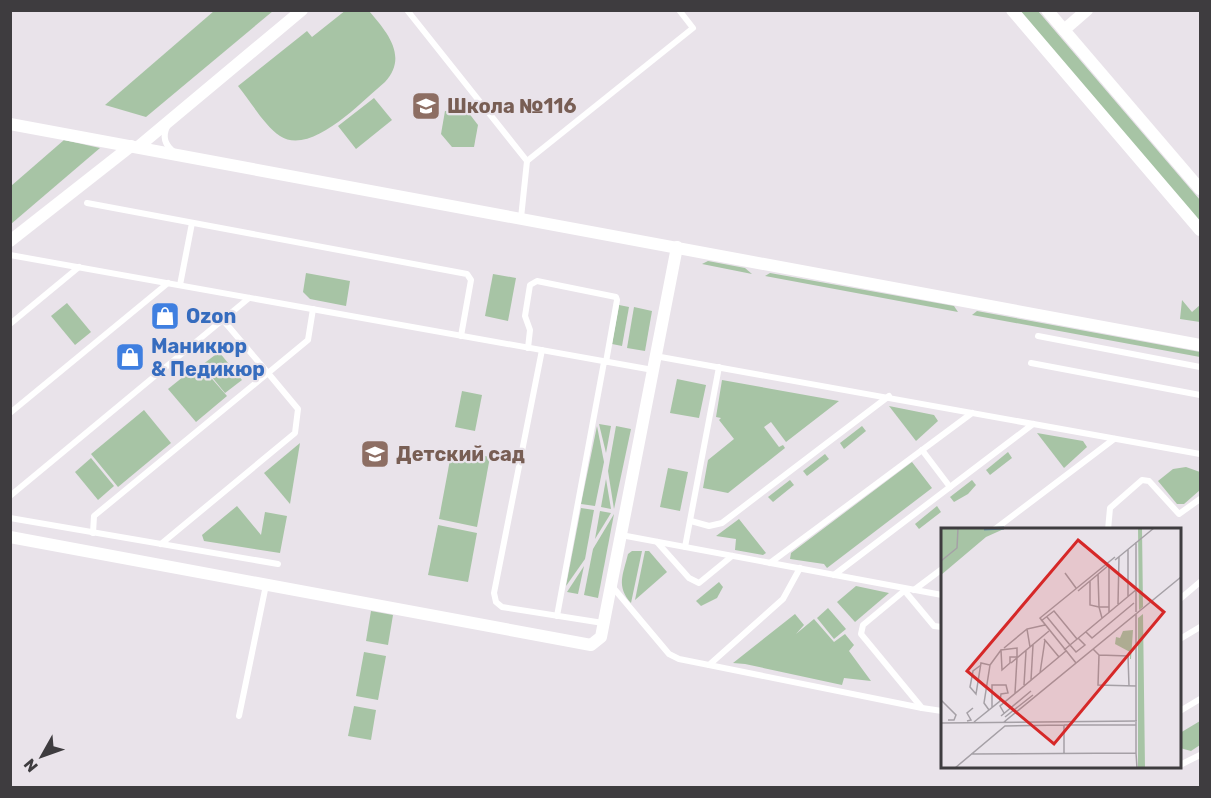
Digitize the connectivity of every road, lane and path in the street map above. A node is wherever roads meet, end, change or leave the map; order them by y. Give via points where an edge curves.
1 (302, 10) edge
2 (407, 10) edge
3 (679, 10) edge
4 (1012, 10) edge
5 (1047, 10) edge
6 (1088, 10) edge
7 (1064, 30) junction
8 (169, 122) junction
9 (10, 124) edge
10 (134, 147) junction
11 (183, 156) junction
12 (527, 161) junction
13 (1200, 189) edge
14 (87, 203) dead end
15 (521, 218) junction
16 (192, 223) junction
17 (1200, 230) edge
18 (10, 241) edge
19 (676, 247) junction
20 (10, 255) edge
21 (79, 267) junction
22 (168, 283) junction
23 (180, 285) junction
24 (249, 298) junction
25 (313, 309) junction
26 (223, 320) junction
27 (10, 324) edge
28 (461, 336) junction
29 (1038, 336) dead end
30 (1200, 345) edge
31 (528, 348) junction
32 (542, 350) junction
33 (656, 356) junction
34 (605, 362) junction
35 (1030, 363) dead end
36 (719, 367) junction
37 (1200, 367) edge
38 (653, 370) junction
39 (268, 373) junction
40 (1200, 395) edge
41 (889, 396) junction
42 (10, 413) edge
43 (972, 413) junction
44 (1033, 424) junction
45 (1114, 439) junction
46 (922, 450) junction
47 (1200, 454) edge
48 (950, 487) junction
49 (10, 496) edge
50 (1200, 499) edge
51 (10, 518) edge
52 (691, 521) junction
53 (997, 528) edge
54 (1108, 528) edge
55 (93, 533) junction
56 (621, 535) junction
57 (10, 537) edge
58 (657, 542) junction
59 (161, 544) junction
60 (686, 547) junction
61 (732, 556) junction
62 (770, 563) junction
63 (278, 564) dead end
64 (800, 568) junction
65 (941, 570) edge
66 (834, 575) junction
67 (1200, 582) edge
68 (266, 585) junction
69 (611, 585) junction
70 (903, 589) junction
71 (915, 590) junction
72 (941, 595) edge
73 (1181, 597) edge
74 (557, 616) junction
75 (604, 623) junction
76 (941, 627) edge
77 (1200, 627) edge
78 (1181, 638) edge
79 (709, 665) junction
80 (1200, 699) edge
81 (922, 708) junction
82 (1181, 710) edge
83 (941, 712) edge
84 (239, 716) dead end
85 (1200, 755) edge
86 (1181, 764) edge

1 - 8 street
2 - 12 lane
3 - 12 lane via 693,28
4 - 17 street
5 - 7 street
6 - 7 street
7 - 13 street
8 - 10 street
8 - 11 lane via 165,132 167,146
9 - 10 street
10 - 11 street
10 - 18 street
11 - 15 street
12 - 15 lane
14 - 16 lane
15 - 19 street
16 - 23 lane
16 - 28 lane via 467,274 471,280
19 - 30 street
19 - 33 street
20 - 21 lane
21 - 22 lane
21 - 27 lane
22 - 23 lane
22 - 42 lane
23 - 24 lane
24 - 25 lane
24 - 26 lane
25 - 28 lane
25 - 39 lane via 308,340
26 - 39 lane
26 - 49 lane
28 - 31 lane
29 - 37 lane
31 - 32 lane
31 - 34 lane via 531,333 525,316 530,285 537,281 616,297
32 - 34 lane
32 - 74 lane via 494,593 502,607
33 - 36 lane
33 - 38 street
34 - 38 lane
34 - 74 lane
35 - 40 lane
36 - 41 lane
36 - 52 lane
38 - 56 street
39 - 55 lane via 94,516
39 - 59 lane via 298,410 295,434
41 - 43 lane
41 - 52 lane via 722,523 710,526
43 - 44 lane
43 - 46 lane
44 - 45 lane
44 - 48 lane
45 - 47 lane
45 - 53 lane
46 - 48 lane
46 - 62 lane
48 - 66 lane
50 - 54 lane via 1179,514 1149,481 1142,480 1110,508
51 - 55 lane
52 - 60 lane
55 - 59 lane
56 - 58 lane
56 - 69 street
57 - 68 street
58 - 60 lane
58 - 61 lane via 689,578 699,583
59 - 63 lane
60 - 61 lane
61 - 62 lane
62 - 64 lane
64 - 66 lane
64 - 79 lane via 783,599
65 - 71 lane
66 - 70 lane
67 - 73 lane
68 - 75 street via 586,645 598,641
68 - 84 lane
69 - 75 street
69 - 79 lane via 669,654
70 - 71 lane
70 - 76 lane via 934,626
70 - 81 lane via 863,625 861,633
71 - 72 lane
74 - 75 lane
77 - 78 lane
79 - 81 lane
80 - 82 lane
81 - 83 lane
85 - 86 lane

